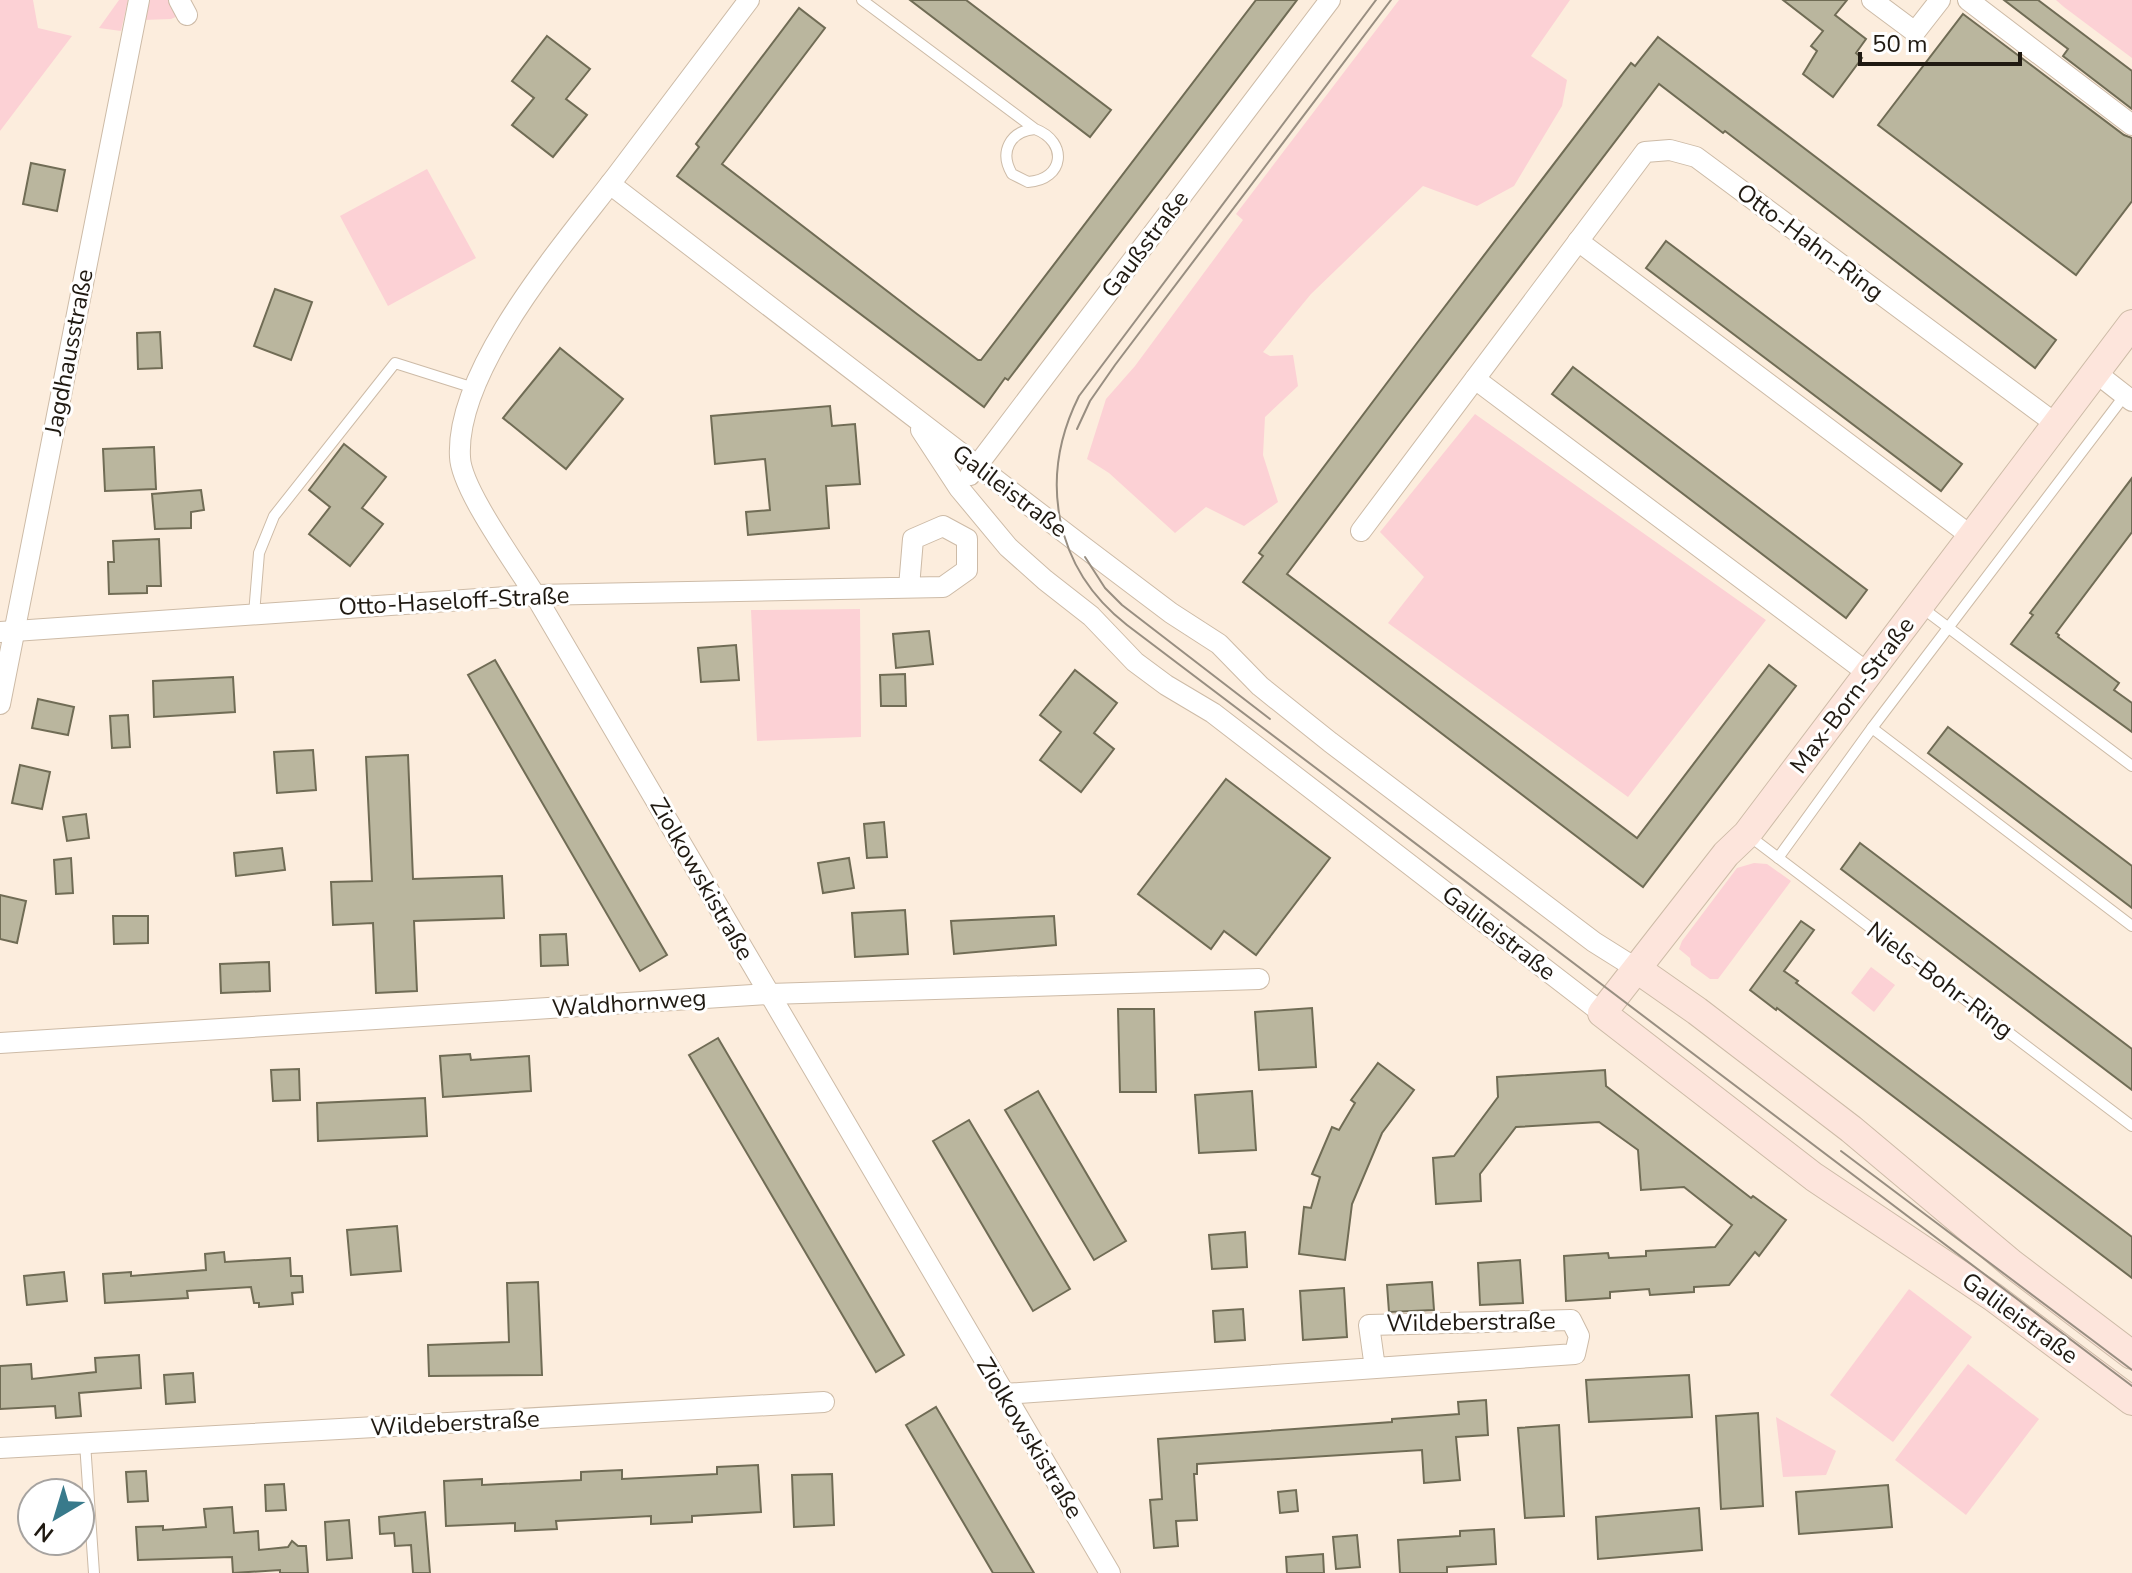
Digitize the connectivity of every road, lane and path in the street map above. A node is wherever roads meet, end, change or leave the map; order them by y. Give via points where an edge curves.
1 (139, 0) edge
2 (749, 0) edge
3 (862, 0) edge
4 (1330, 0) edge
5 (1872, 0) edge
6 (1940, 0) edge
7 (1968, 0) edge
8 (2132, 125) edge
9 (1035, 129) junction
10 (610, 184) junction
11 (1578, 241) junction
12 (2132, 324) edge
13 (2095, 372) junction
14 (1475, 379) junction
15 (474, 388) junction
16 (2128, 398) edge
17 (912, 417) junction
18 (2056, 424) junction
19 (976, 466) junction
20 (959, 488) junction
21 (1361, 531) dead end
22 (1971, 536) junction
23 (909, 587) dead end
24 (535, 595) junction
25 (1919, 606) junction
26 (254, 614) junction
27 (1949, 627) junction
28 (8, 632) edge
29 (1869, 674) junction
30 (0, 704) edge
31 (1872, 728) junction
32 (2132, 766) edge
33 (1747, 834) junction
34 (1778, 858) junction
35 (2132, 926) edge
36 (1637, 969) junction
37 (1259, 979) dead end
38 (769, 994) junction
39 (1602, 1013) junction
40 (0, 1043) edge
41 (2132, 1126) edge
42 (2132, 1355) edge
43 (1375, 1368) junction
44 (1004, 1394) junction
45 (2132, 1401) edge
46 (824, 1402) dead end
47 (85, 1443) junction
48 (0, 1448) edge
49 (94, 1573) edge
50 (1110, 1573) edge

1 - 28 street, Jagdhausstraße
2 - 10 street
3 - 9 lane
4 - 19 street, Gaußstraße
5 - 6 street via 1915,32
7 - 8 street
9 - 9 lane via 1051,138 1057,164 1046,178 1028,182 1012,174 1006,148 1018,133
10 - 15 street, Ziolkowskistraße via 507,325
10 - 17 street, Galileistraße
11 - 14 street, Otto-Hahn-Ring
11 - 18 street, Otto-Hahn-Ring via 1645,152 1670,150 1696,157
11 - 22 street
12 - 13 street, Max-Born-Straße
13 - 16 street, Max-Born-Straße
13 - 18 street, Max-Born-Straße
14 - 21 street, Otto-Hahn-Ring
14 - 29 street
15 - 24 street, Ziolkowskistraße via 461,428 465,480
15 - 26 lane via 395,363 274,516 259,553
16 - 27 lane, Max-Born-Straße
17 - 19 street, Galileistraße
17 - 20 street, Galileistraße
18 - 22 street, Max-Born-Straße
19 - 20 street, Gaußstraße
19 - 36 street, Galileistraße via 1210,637 1330,742
20 - 39 street, Galileistraße via 1008,547 1091,616 1135,662 1213,713
22 - 25 street, Max-Born-Straße
23 - 24 street, Otto-Haseloff-Straße
24 - 26 street, Otto-Haseloff-Straße
24 - 38 street, Ziolkowskistraße
25 - 27 lane
25 - 29 street, Max-Born-Straße
26 - 28 street, Otto-Haseloff-Straße
27 - 31 lane, Max-Born-Straße
27 - 32 lane
28 - 30 street, Jagdhausstraße
29 - 33 street, Max-Born-Straße
31 - 34 lane, Max-Born-Straße
31 - 35 lane
33 - 34 lane, Niels-Bohr-Ring
33 - 36 street, Max-Born-Straße
34 - 41 lane, Niels-Bohr-Ring
36 - 39 street, Max-Born-Straße
36 - 42 street, Galileistraße via 1871,1144 2012,1264
37 - 38 street, Waldhornweg
38 - 40 street, Waldhornweg
38 - 44 street, Ziolkowskistraße
39 - 45 street, Galileistraße via 1823,1185 1993,1297
43 - 43 street, Wildeberstraße via 1575,1354 1579,1336 1571,1320 1369,1325
43 - 44 street, Wildeberstraße
44 - 50 street, Ziolkowskistraße
46 - 47 street, Wildeberstraße
47 - 48 street, Wildeberstraße
47 - 49 lane

